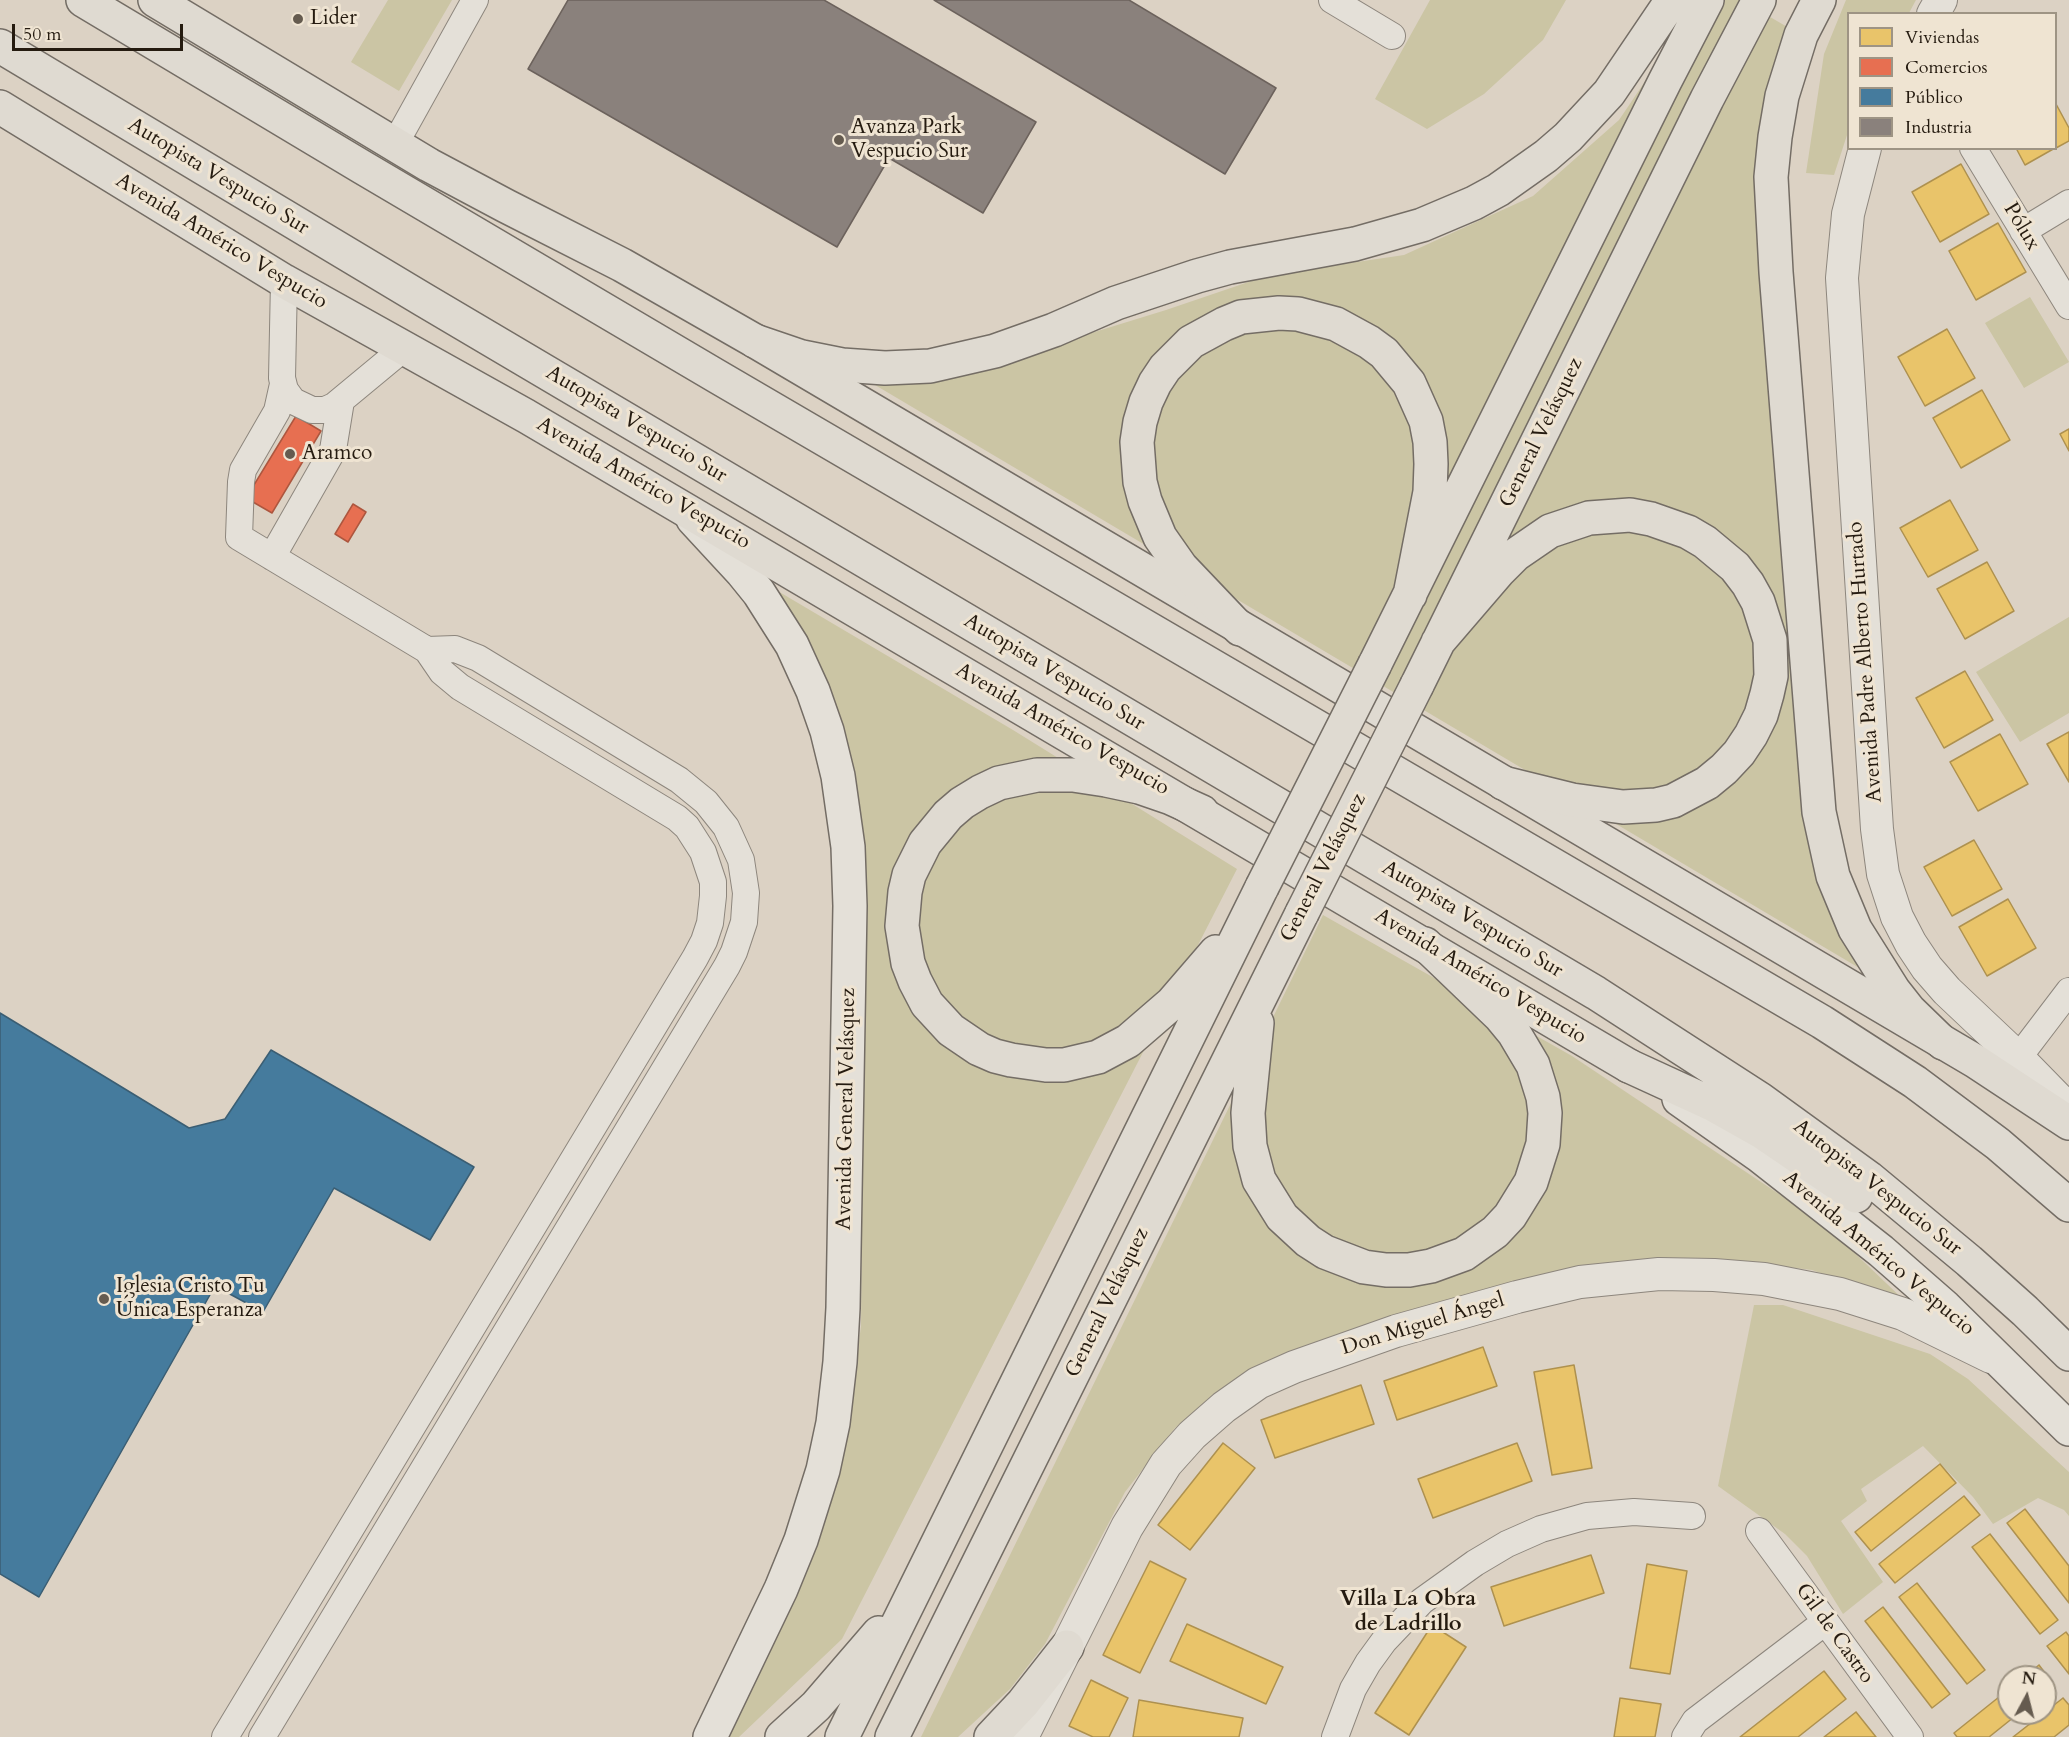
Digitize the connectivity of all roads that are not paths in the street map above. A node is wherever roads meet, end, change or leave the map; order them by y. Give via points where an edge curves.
1 (83, 0) edge
2 (155, 0) edge
3 (475, 0) edge
4 (1332, 0) edge
5 (1672, 0) edge
6 (1707, 0) edge
7 (1759, 0) edge
8 (1819, 0) edge
9 (1392, 36) dead end
10 (0, 46) edge
11 (0, 56) edge
12 (45, 73) junction
13 (0, 107) edge
14 (395, 144) junction
15 (1864, 150) edge
16 (1974, 150) edge
17 (2069, 203) edge
18 (2023, 231) junction
19 (284, 281) junction
20 (2069, 306) edge
21 (755, 341) junction
22 (405, 348) junction
23 (283, 384) junction
24 (341, 401) junction
25 (679, 505) junction
26 (272, 557) junction
27 (1410, 595) junction
28 (1240, 629) junction
29 (1438, 642) junction
30 (427, 650) junction
31 (680, 780) junction
32 (1503, 783) junction
33 (665, 809) junction
34 (1202, 812) junction
35 (1260, 890) junction
36 (1425, 944) junction
37 (1262, 993) junction
38 (2068, 993) edge
39 (1943, 1043) junction
40 (2018, 1058) junction
41 (1629, 1066) junction
42 (2069, 1110) edge
43 (2069, 1123) edge
44 (2069, 1205) edge
45 (1997, 1286) junction
46 (2069, 1354) edge
47 (2007, 1366) junction
48 (2069, 1429) edge
49 (1692, 1516) dead end
50 (1760, 1531) dead end
51 (923, 1574) junction
52 (1825, 1622) junction
53 (1066, 1647) junction
54 (225, 1737) edge
55 (262, 1737) edge
56 (710, 1737) edge
57 (782, 1737) edge
58 (842, 1737) edge
59 (892, 1737) edge
60 (991, 1737) edge
61 (1022, 1737) edge
62 (1335, 1737) edge
63 (1685, 1737) edge
64 (1910, 1737) edge

1 - 44 main road via 646,335 1822,1022 1915,1082 1998,1144
2 - 14 main road
3 - 14 street
4 - 9 street
5 - 21 main road via 1614,85 1568,137 1498,190 1422,225 1355,244 1197,276 1003,348 930,366 842,365
6 - 27 main road
7 - 29 main road, General Velásquez
8 - 39 main road via 1801,35 1784,87 1771,177 1820,812 1833,876 1854,929 1894,991
10 - 12 main road, Autopista Vespucio Sur
11 - 12 main road
12 - 45 main road, Autopista Vespucio Sur via 1596,993 1720,1071 1811,1135 1893,1197
13 - 19 main road, Avenida Américo Vespucio
14 - 21 main road
15 - 40 street, Avenida Padre Alberto Hurtado via 1848,214 1842,278 1879,852 1897,917 1927,968
16 - 18 street, Pólux
17 - 18 street
18 - 20 street, Pólux
19 - 22 main road, Avenida Américo Vespucio
19 - 23 street
21 - 28 main road
22 - 24 street
22 - 25 main road, Avenida Américo Vespucio
23 - 24 street via 293,401 312,410 325,410
23 - 26 street via 277,411 243,470 241,482 239,537
24 - 26 street via 333,450
25 - 34 main road, Avenida Américo Vespucio
25 - 56 main road, Avenida General Velásquez via 759,593 792,645 808,680 838,776 848,847 850,906 843,1308 833,1422 801,1540
26 - 30 street
27 - 28 main road via 1427,511 1431,464 1426,421 1409,383 1384,353 1336,324 1279,312 1241,318 1191,342 1165,368 1140,422 1137,463 1144,501 1160,537 1181,567
27 - 35 main road, bridge
28 - 32 main road
29 - 32 main road via 1515,555 1550,531 1589,518 1630,515 1688,532 1735,567 1758,602 1770,640 1771,676 1761,716 1739,753 1707,783 1672,801 1623,807 1572,800
29 - 37 main road, General Velásquez, bridge
30 - 31 street via 454,649 478,658
30 - 33 street via 442,672 460,687
31 - 33 street
31 - 55 street via 717,814 741,860 746,908 734,952
32 - 39 main road
33 - 54 street via 696,838 709,867 714,896 704,941
34 - 35 main road via 1139,788 1055,774 999,783 962,803 925,843 905,892 904,945 927,1004 964,1040 995,1056 1046,1065 1098,1057 1128,1041 1172,1003
34 - 36 main road, Avenida Américo Vespucio
35 - 51 main road
36 - 37 main road via 1514,1033 1539,1082 1545,1113 1538,1163 1522,1199 1495,1232 1448,1262 1386,1270 1344,1261 1301,1236 1271,1202 1259,1180 1248,1128 1251,1068
36 - 41 main road, Avenida Américo Vespucio
37 - 59 main road, General Velásquez
38 - 40 street
39 - 43 main road
40 - 42 street, Avenida Padre Alberto Hurtado
41 - 45 main road via 1762,1131
41 - 47 main road, Avenida Américo Vespucio via 1821,1203 1945,1307
45 - 46 main road, Autopista Vespucio Sur
47 - 48 main road, Avenida Américo Vespucio
47 - 53 street, Don Miguel Ángel via 1918,1321 1865,1302 1791,1283 1714,1275 1633,1276 1580,1282 1396,1331 1258,1383 1192,1435 1166,1464 1143,1500
49 - 62 street via 1634,1512 1587,1516 1541,1529 1475,1563 1422,1601 1384,1641 1353,1689
50 - 52 street, Gil de Castro
51 - 57 main road via 842,1678
51 - 58 main road
52 - 63 street via 1695,1721
52 - 64 street, Gil de Castro
53 - 60 main road
53 - 61 street, Don Miguel Ángel

